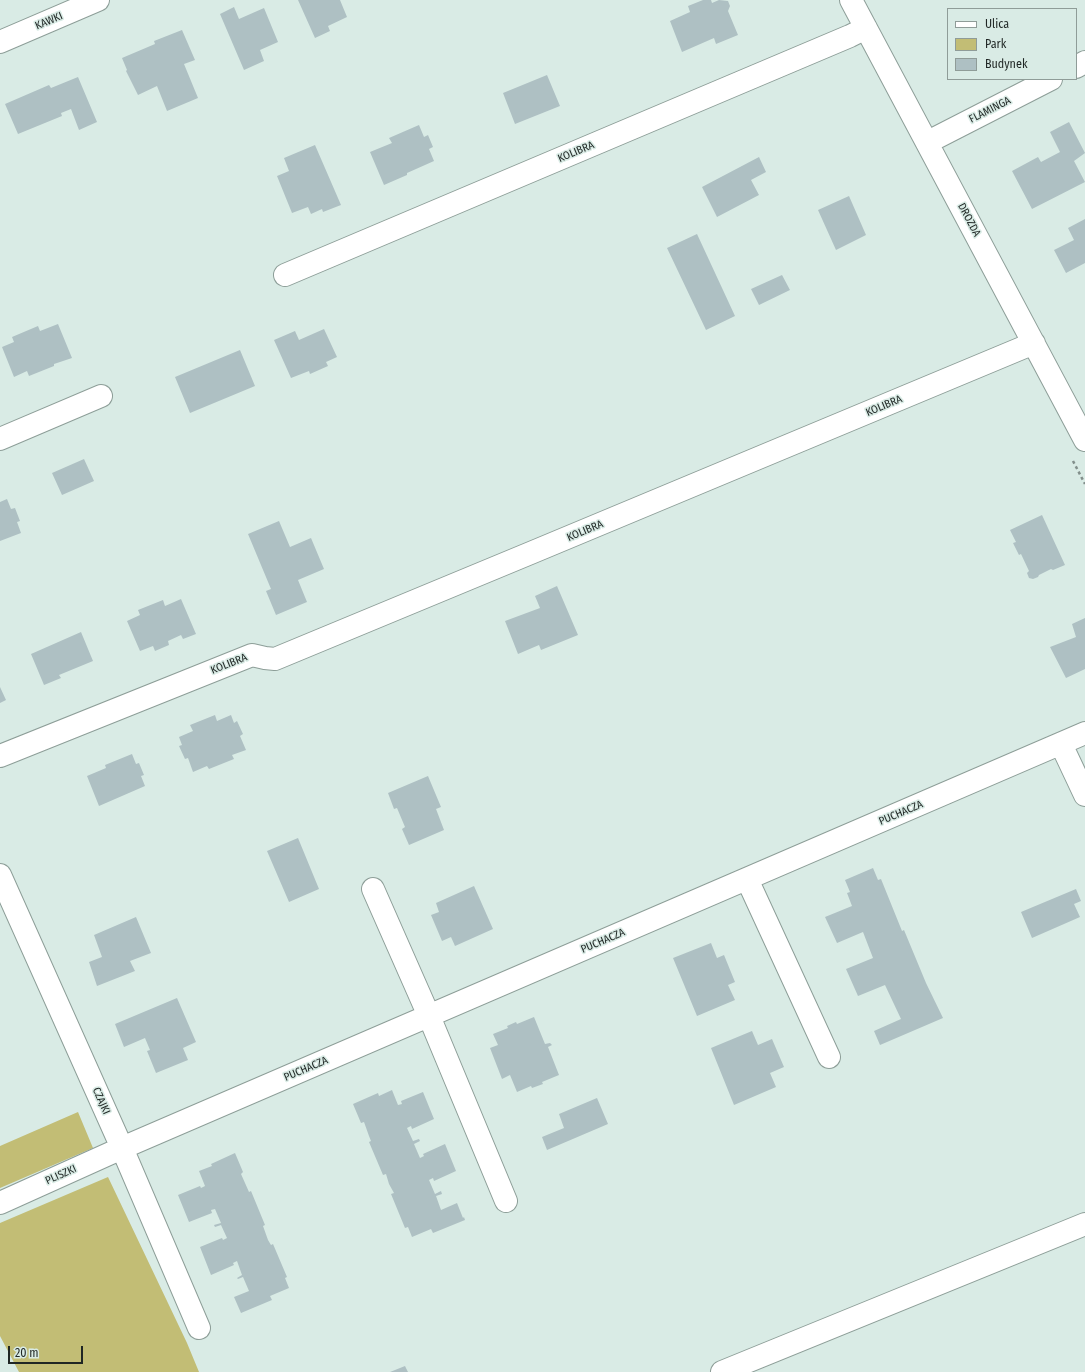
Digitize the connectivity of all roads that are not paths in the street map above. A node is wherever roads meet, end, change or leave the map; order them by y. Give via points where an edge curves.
1 (98, 0) edge
2 (851, 0) edge
3 (866, 28) junction
4 (0, 42) edge
5 (1049, 80) edge
6 (928, 142) junction
7 (284, 275) dead end
8 (1034, 343) junction
9 (102, 396) dead end
10 (0, 439) edge
11 (1085, 440) edge
12 (1085, 733) edge
13 (1061, 744) junction
14 (0, 756) edge
15 (1085, 795) edge
16 (0, 875) edge
17 (747, 879) junction
18 (373, 889) dead end
19 (429, 1016) junction
20 (829, 1057) dead end
21 (122, 1148) junction
22 (506, 1201) dead end
23 (0, 1203) edge
24 (1085, 1224) edge
25 (199, 1328) dead end
26 (722, 1372) edge

1 - 4 street, KAWKI
2 - 3 street, DROZDA
3 - 6 street, DROZDA
3 - 7 street, KOLIBRA
5 - 6 street, FLAMINGA
6 - 8 street, DROZDA
8 - 11 street, DROZDA
8 - 14 street, KOLIBRA via 275,659 252,655
9 - 10 street
12 - 13 street, PUCHACZA
13 - 15 street
13 - 17 street, PUCHACZA
16 - 21 street, CZAJKI
17 - 19 street, PUCHACZA
17 - 20 street
18 - 19 street
19 - 21 street, PUCHACZA
19 - 22 street
21 - 23 street, PLISZKI
21 - 25 street, CZAJKI
24 - 26 street

